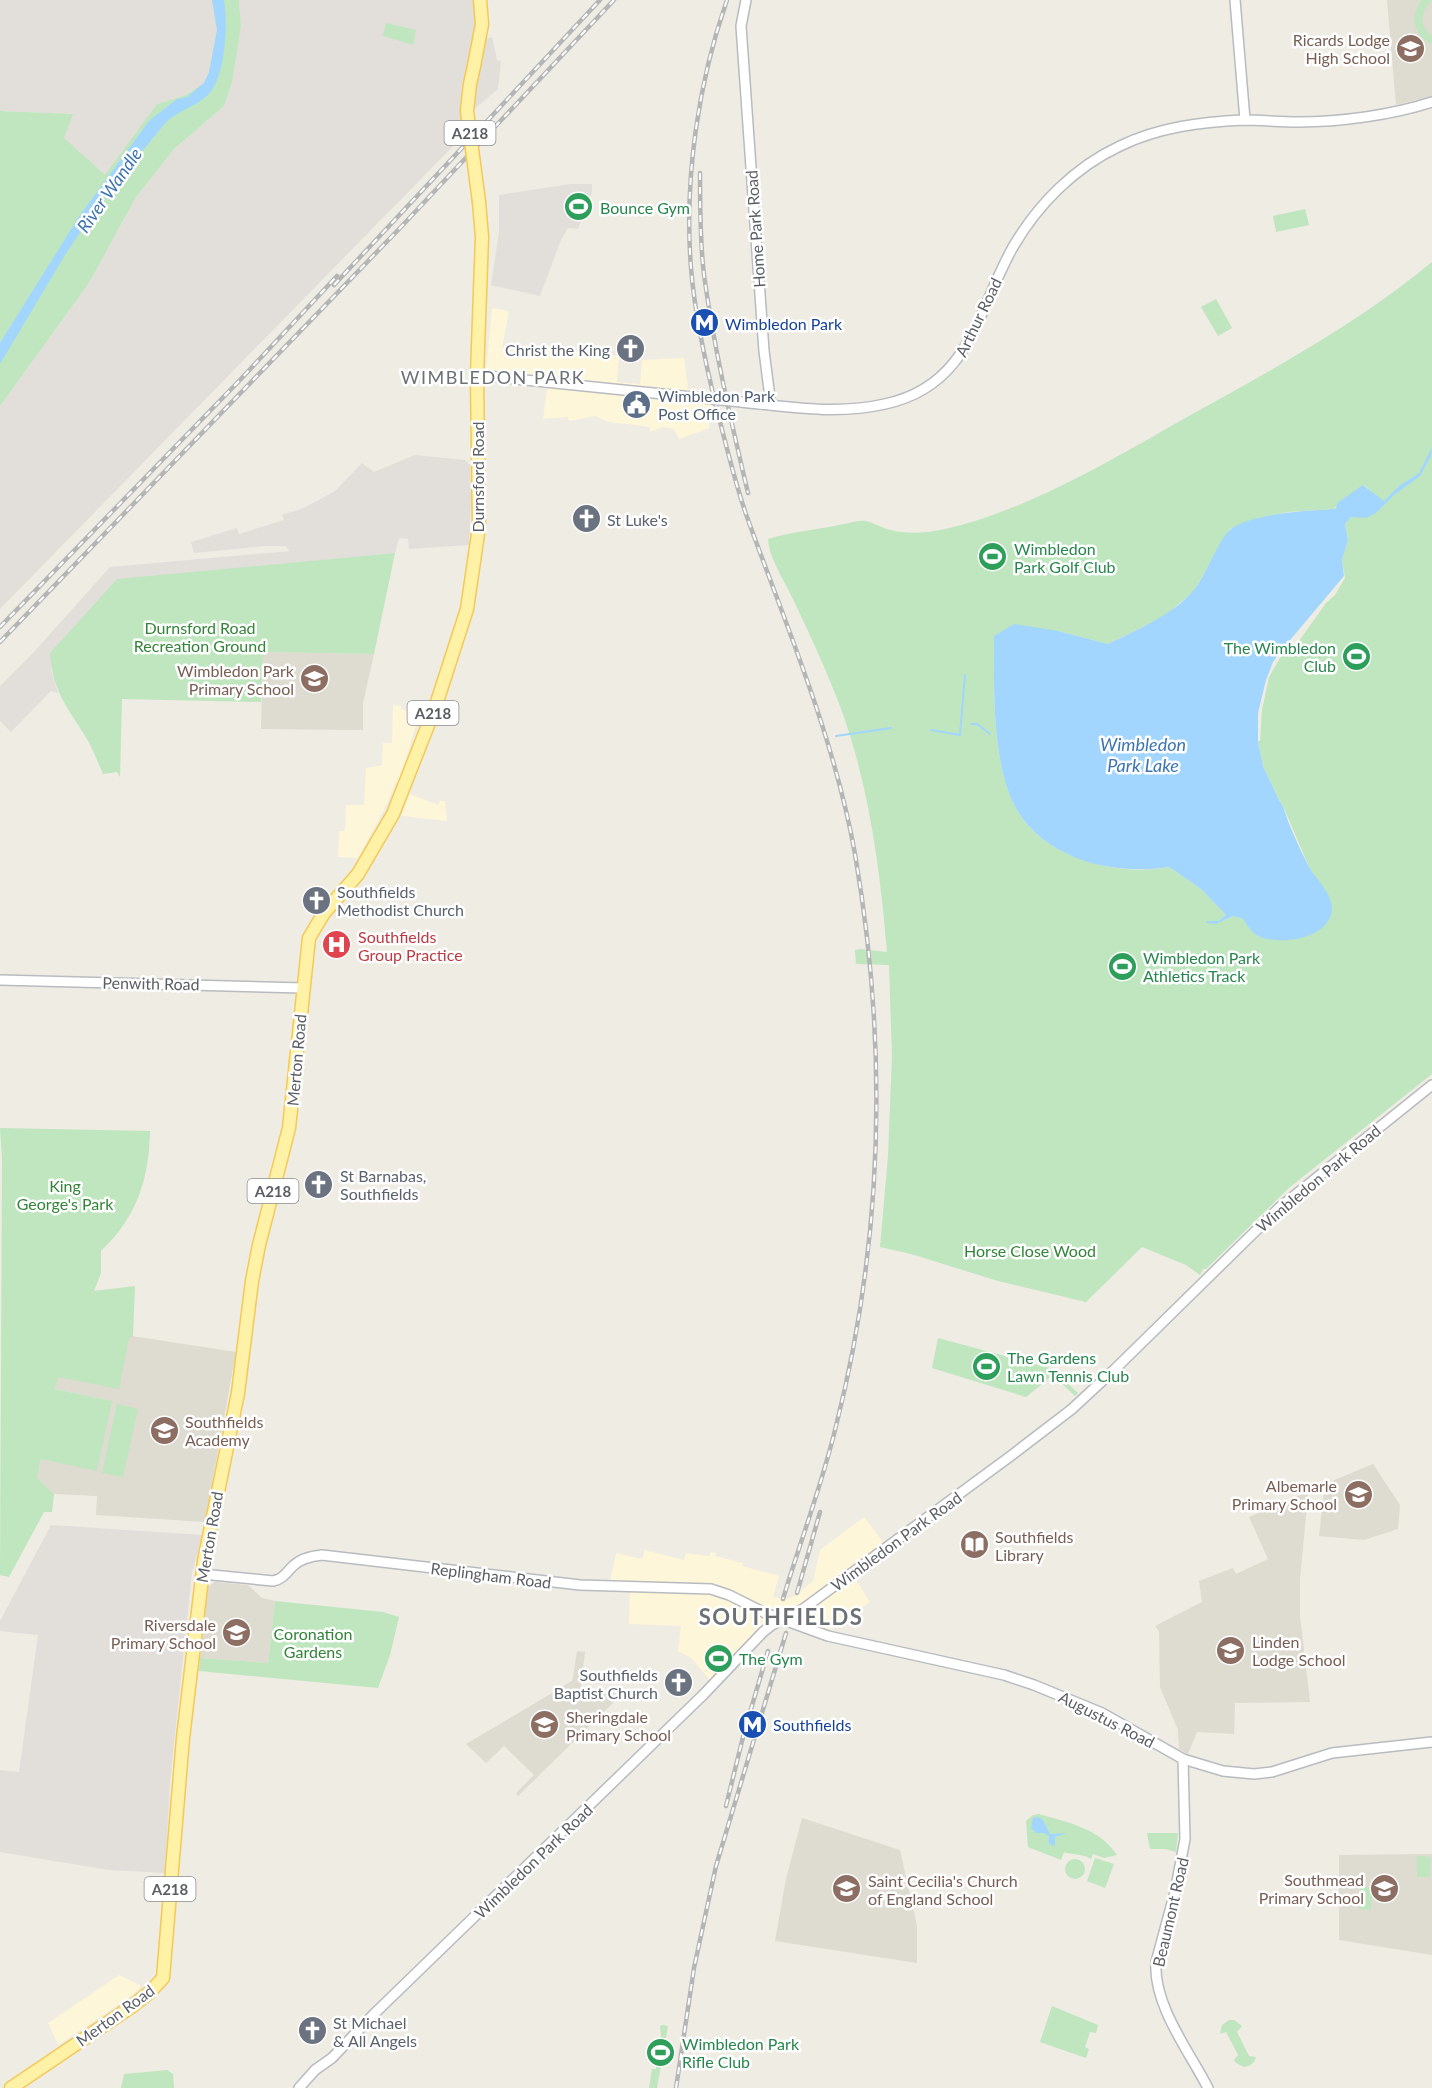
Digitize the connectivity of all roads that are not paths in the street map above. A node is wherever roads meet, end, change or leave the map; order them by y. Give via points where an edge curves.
1 (480, 0) edge
2 (746, 0) edge
3 (1235, 0) edge
4 (1432, 102) edge
5 (1245, 120) junction
6 (477, 375) junction
7 (771, 405) junction
8 (319, 919) joint
9 (0, 980) edge
10 (303, 988) junction
11 (1432, 1085) edge
12 (202, 1574) junction
13 (784, 1619) junction
14 (1432, 1742) edge
15 (1183, 1759) junction
16 (11, 2088) edge
17 (299, 2088) edge
18 (1208, 2088) edge

1 - 6 main road, Durnsford Road / A218, bridge via 482,24 467,111 482,237
2 - 7 street, Home Park Road via 741,26
3 - 5 street
4 - 5 street, Arthur Road via 1325,121
5 - 7 street, Arthur Road via 1171,128 1121,145 1079,170 1028,225 1003,267 967,344 954,364 924,390 886,404 854,409
6 - 7 street, Arthur Road, bridge
6 - 8 main road, Durnsford Road / A218 via 478,527 462,630 393,814 358,874
8 - 10 main road, Merton Road / A218 via 309,938
9 - 10 street, Penwith Road
10 - 12 main road, Merton Road / A218 via 290,1125 252,1281 238,1393
11 - 13 street, Wimbledon Park Road via 1279,1208 1072,1409 910,1531
12 - 13 street, Replingham Road via 273,1581 302,1560 328,1555 602,1587 711,1589
12 - 16 main road, Merton Road / A218 via 180,1770 163,1978 130,2007
13 - 15 street, Augustus Road via 844,1640 1034,1684 1102,1713
13 - 17 street, Wimbledon Park Road via 760,1635
14 - 15 street, Augustus Road via 1332,1753 1254,1774
15 - 18 street, Beaumont Road via 1182,1863 1155,1973 1163,2003

